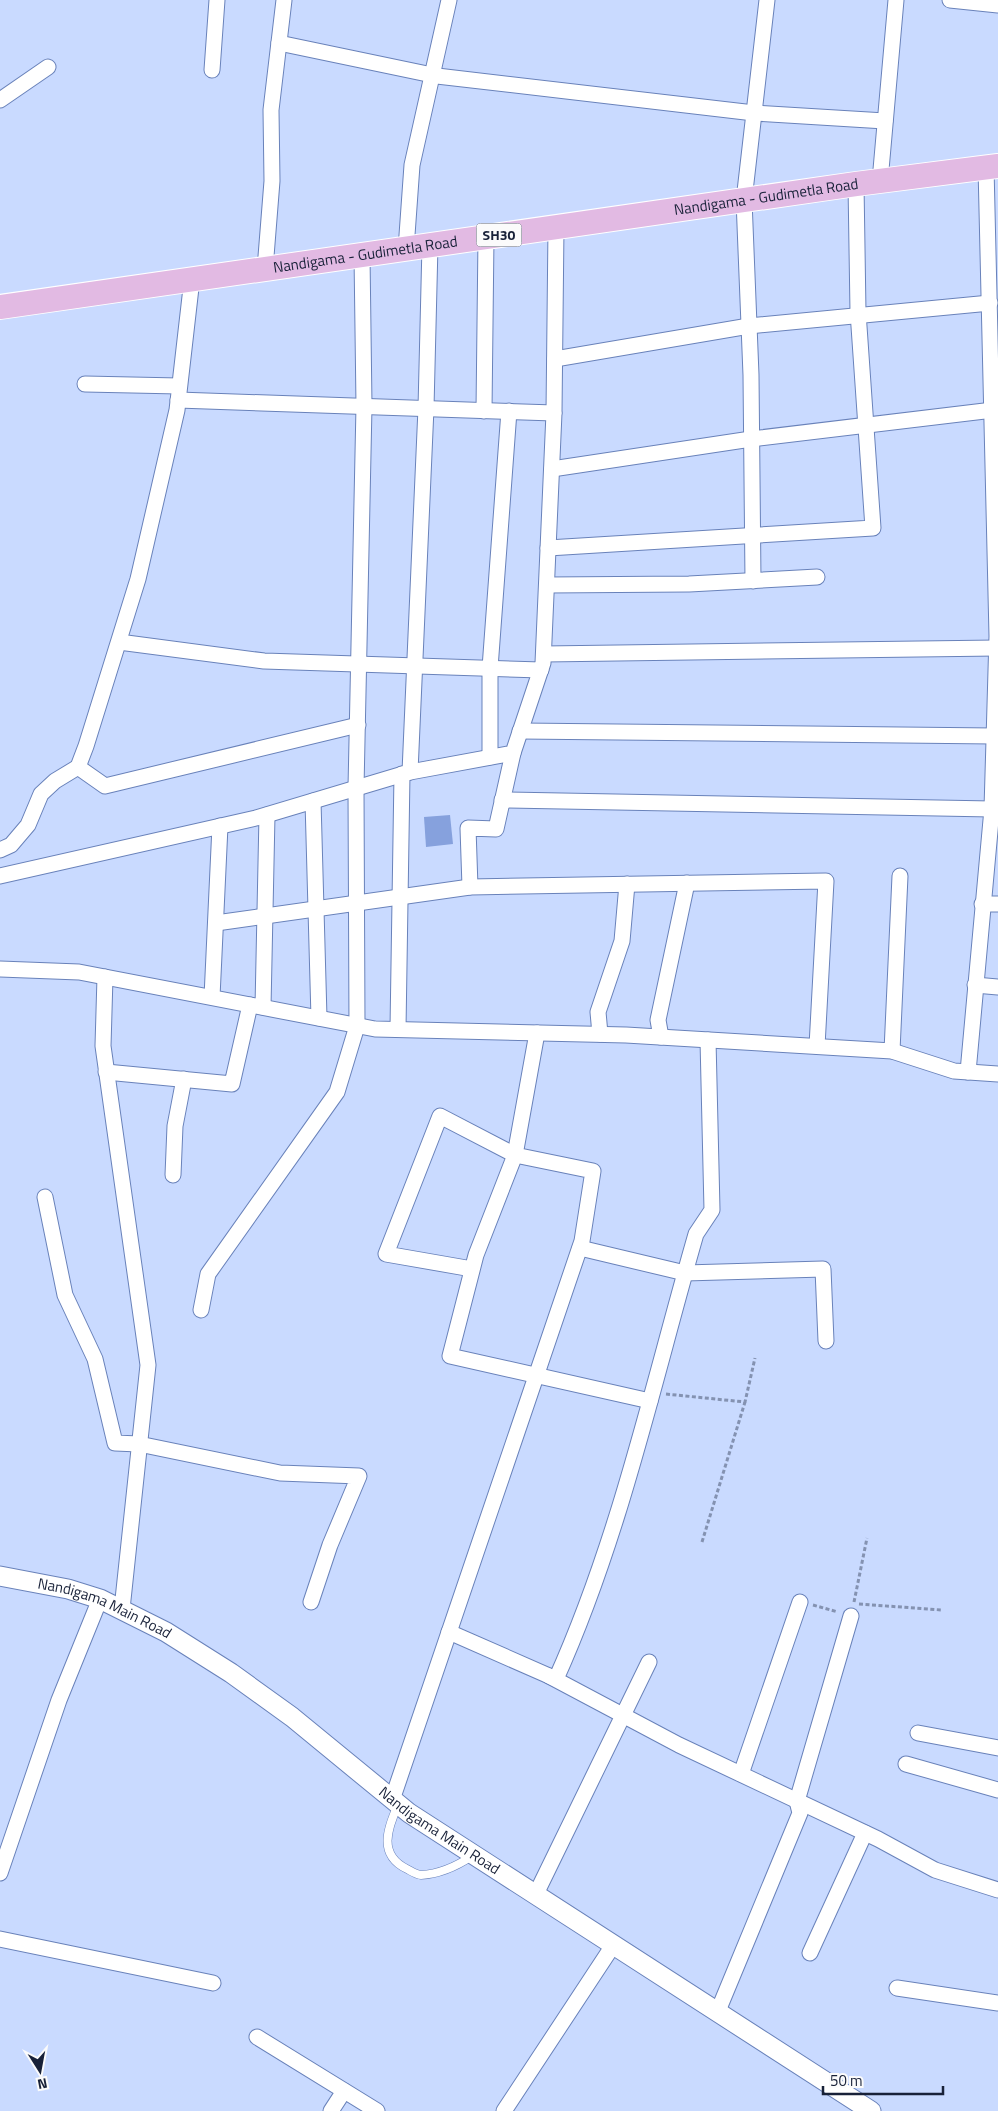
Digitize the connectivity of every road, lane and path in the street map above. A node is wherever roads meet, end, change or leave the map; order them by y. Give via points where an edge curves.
1 (217, 0) edge
2 (284, 0) edge
3 (449, 0) edge
4 (767, 0) edge
5 (896, 0) edge
6 (950, 0) edge
7 (998, 5) edge
8 (279, 43) junction
9 (48, 67) dead end
10 (212, 70) dead end
11 (432, 75) junction
12 (0, 100) edge
13 (754, 114) junction
14 (885, 121) junction
15 (992, 167) edge
16 (880, 181) junction
17 (856, 184) junction
18 (744, 200) junction
19 (556, 227) junction
20 (486, 237) junction
21 (430, 245) junction
22 (406, 249) junction
23 (362, 255) junction
24 (266, 269) junction
25 (994, 278) edge
26 (192, 279) junction
27 (990, 303) junction
28 (0, 307) edge
29 (858, 316) junction
30 (749, 326) junction
31 (555, 359) junction
32 (995, 371) edge
33 (85, 384) dead end
34 (179, 393) junction
35 (364, 406) junction
36 (426, 408) junction
37 (993, 410) junction
38 (484, 411) junction
39 (509, 412) junction
40 (554, 413) junction
41 (866, 426) junction
42 (751, 439) junction
43 (996, 463) edge
44 (552, 470) junction
45 (752, 536) junction
46 (548, 548) junction
47 (997, 551) edge
48 (817, 577) dead end
49 (753, 581) junction
50 (546, 585) junction
51 (998, 640) edge
52 (119, 642) junction
53 (544, 654) junction
54 (360, 664) junction
55 (416, 665) junction
56 (490, 668) junction
57 (541, 670) junction
58 (358, 725) junction
59 (520, 731) junction
60 (996, 731) edge
61 (513, 753) junction
62 (490, 757) junction
63 (78, 767) junction
64 (406, 773) junction
65 (356, 788) junction
66 (502, 800) junction
67 (313, 801) junction
68 (994, 813) edge
69 (267, 815) junction
70 (220, 826) junction
71 (0, 850) edge
72 (0, 876) edge
73 (900, 876) dead end
74 (628, 884) junction
75 (687, 884) junction
76 (470, 887) junction
77 (400, 897) junction
78 (356, 903) junction
79 (982, 904) junction
80 (998, 904) edge
81 (316, 909) junction
82 (264, 916) junction
83 (216, 923) junction
84 (0, 969) edge
85 (105, 977) junction
86 (975, 985) junction
87 (998, 987) edge
88 (212, 998) junction
89 (256, 1006) junction
90 (319, 1018) junction
91 (357, 1026) junction
92 (398, 1030) junction
93 (537, 1033) junction
94 (600, 1034) junction
95 (661, 1037) junction
96 (708, 1040) junction
97 (817, 1046) junction
98 (892, 1051) junction
99 (106, 1072) junction
100 (968, 1072) junction
101 (998, 1074) edge
102 (184, 1079) junction
103 (515, 1155) junction
104 (173, 1175) dead end
105 (44, 1197) dead end
106 (580, 1248) junction
107 (472, 1269) junction
108 (685, 1273) junction
109 (201, 1310) dead end
110 (826, 1341) dead end
111 (755, 1358) dead end
112 (538, 1376) junction
113 (652, 1397) junction
114 (745, 1402) junction
115 (139, 1444) junction
116 (867, 1538) dead end
117 (702, 1542) dead end
118 (0, 1576) edge
119 (100, 1599) junction
120 (311, 1602) dead end
121 (800, 1602) joint
122 (122, 1609) junction
123 (853, 1610) junction
124 (942, 1610) dead end
125 (449, 1632) junction
126 (649, 1662) dead end
127 (550, 1676) junction
128 (623, 1715) junction
129 (918, 1733) dead end
130 (998, 1748) edge
131 (906, 1764) dead end
132 (740, 1774) junction
133 (998, 1790) edge
134 (798, 1801) junction
135 (395, 1803) junction
136 (865, 1833) junction
137 (474, 1854) junction
138 (0, 1873) edge
139 (998, 1890) edge
140 (536, 1894) junction
141 (0, 1939) edge
142 (614, 1944) junction
143 (810, 1953) dead end
144 (214, 1983) dead end
145 (897, 1988) dead end
146 (998, 2002) edge
147 (718, 2011) junction
148 (257, 2037) dead end
149 (344, 2091) junction
150 (331, 2111) edge
151 (377, 2111) edge
152 (504, 2111) edge
153 (871, 2111) edge

1 - 10 street
2 - 8 street
3 - 11 street
4 - 13 street
5 - 14 street
6 - 7 street
8 - 11 street
8 - 24 street via 271,110 272,181
9 - 12 street
11 - 13 street
11 - 22 street via 412,164
13 - 14 street
13 - 18 street
14 - 16 street
15 - 16 main road, Nandigama - Gudimetla Road / SH30
15 - 25 street
16 - 17 main road, Nandigama - Gudimetla Road / SH30
17 - 18 main road, Nandigama - Gudimetla Road / SH30
17 - 29 street
18 - 19 main road, Nandigama - Gudimetla Road / SH30
18 - 30 street
19 - 20 main road, Nandigama - Gudimetla Road / SH30
19 - 31 street
20 - 21 main road, Nandigama - Gudimetla Road / SH30
20 - 38 street
21 - 22 main road, Nandigama - Gudimetla Road / SH30
21 - 36 street
22 - 23 main road, Nandigama - Gudimetla Road / SH30
23 - 24 main road, Nandigama - Gudimetla Road / SH30
23 - 35 street
24 - 26 main road, Nandigama - Gudimetla Road / SH30
25 - 27 street
26 - 28 main road, Nandigama - Gudimetla Road / SH30
26 - 34 street
27 - 29 street
27 - 32 street
29 - 30 street
29 - 41 street
30 - 31 street
30 - 42 street
31 - 40 street
32 - 37 street
33 - 34 street
34 - 35 street
34 - 52 street via 138,579
35 - 36 street
35 - 54 street
36 - 38 street
36 - 55 street
37 - 41 street
37 - 43 street
38 - 39 street
39 - 40 street
39 - 56 street
40 - 44 street
41 - 42 street
41 - 45 street via 873,528
42 - 44 street
42 - 45 street
43 - 47 street
44 - 46 street
45 - 46 street
45 - 49 street
46 - 50 street
47 - 51 street
48 - 49 street
49 - 50 street
50 - 53 street
51 - 53 street
51 - 60 street
52 - 54 street via 264,661
52 - 63 street
53 - 57 street
54 - 55 street
54 - 58 street
55 - 56 street
55 - 64 street
56 - 57 street
56 - 62 street
57 - 59 street
58 - 63 street via 106,786
58 - 65 street
59 - 60 street
59 - 61 street
60 - 68 street
61 - 62 street
61 - 66 street
62 - 64 street
63 - 71 street via 41,794 28,825 11,845
64 - 65 street
64 - 77 street
65 - 67 street
65 - 78 street
66 - 68 street
66 - 76 street via 496,829 468,828
67 - 69 street
67 - 81 street
68 - 79 street
69 - 70 street
69 - 82 street
70 - 72 street
70 - 83 street
73 - 98 street
74 - 75 street
74 - 76 street
74 - 94 street via 622,942 598,1012
75 - 95 street via 658,1020
75 - 97 street via 826,881
76 - 77 street
77 - 78 street
77 - 92 street
78 - 81 street
78 - 91 street
79 - 80 street
79 - 86 street
81 - 82 street
81 - 90 street
82 - 83 street
82 - 89 street
83 - 88 street
84 - 85 street via 79,972
85 - 88 street
85 - 99 street via 103,1046
86 - 87 street
86 - 100 street
88 - 89 street
89 - 90 street
89 - 102 street via 232,1084
90 - 91 street
91 - 92 street
91 - 109 street via 337,1092 208,1274
92 - 93 street
93 - 94 street
93 - 103 street
94 - 95 street
95 - 96 street
96 - 97 street
96 - 108 street via 712,1210 696,1234
97 - 98 street
98 - 100 street via 954,1071
99 - 102 street
99 - 115 street via 148,1365
100 - 101 street
102 - 104 street via 175,1126
103 - 106 street via 593,1171
103 - 107 street
103 - 107 street via 440,1116 386,1254
105 - 115 street via 65,1295 95,1359 115,1443
106 - 108 street
106 - 112 street
107 - 112 street via 450,1356
108 - 110 street via 823,1269
108 - 113 street
111 - 114 path
112 - 113 street
112 - 125 street
113 - 114 path
113 - 127 street via 632,1472 573,1641 556,1679
114 - 117 path
115 - 120 street via 280,1473 360,1476 330,1546
115 - 122 street
116 - 123 path
118 - 119 street, Nandigama Main Road via 68,1589
119 - 122 street, Nandigama Main Road
119 - 138 street via 59,1700
121 - 123 path
121 - 132 street
122 - 135 street, Nandigama Main Road via 231,1673 292,1717
123 - 124 path
123 - 134 street
125 - 127 street
125 - 135 street
126 - 128 street
127 - 128 street
128 - 132 street
128 - 140 street
129 - 130 street
131 - 133 street
132 - 134 street
134 - 136 street
134 - 147 street via 800,1814
135 - 137 street, Nandigama Main Road
135 - 137 lane via 387,1846 396,1864 419,1876 454,1868
136 - 139 street via 935,1870
136 - 143 street
137 - 140 street, Nandigama Main Road
140 - 142 street, Nandigama Main Road
141 - 144 street
142 - 147 street, Nandigama Main Road
142 - 152 street
145 - 146 street
147 - 153 street, Nandigama Main Road
148 - 149 street
149 - 150 street
149 - 151 street

